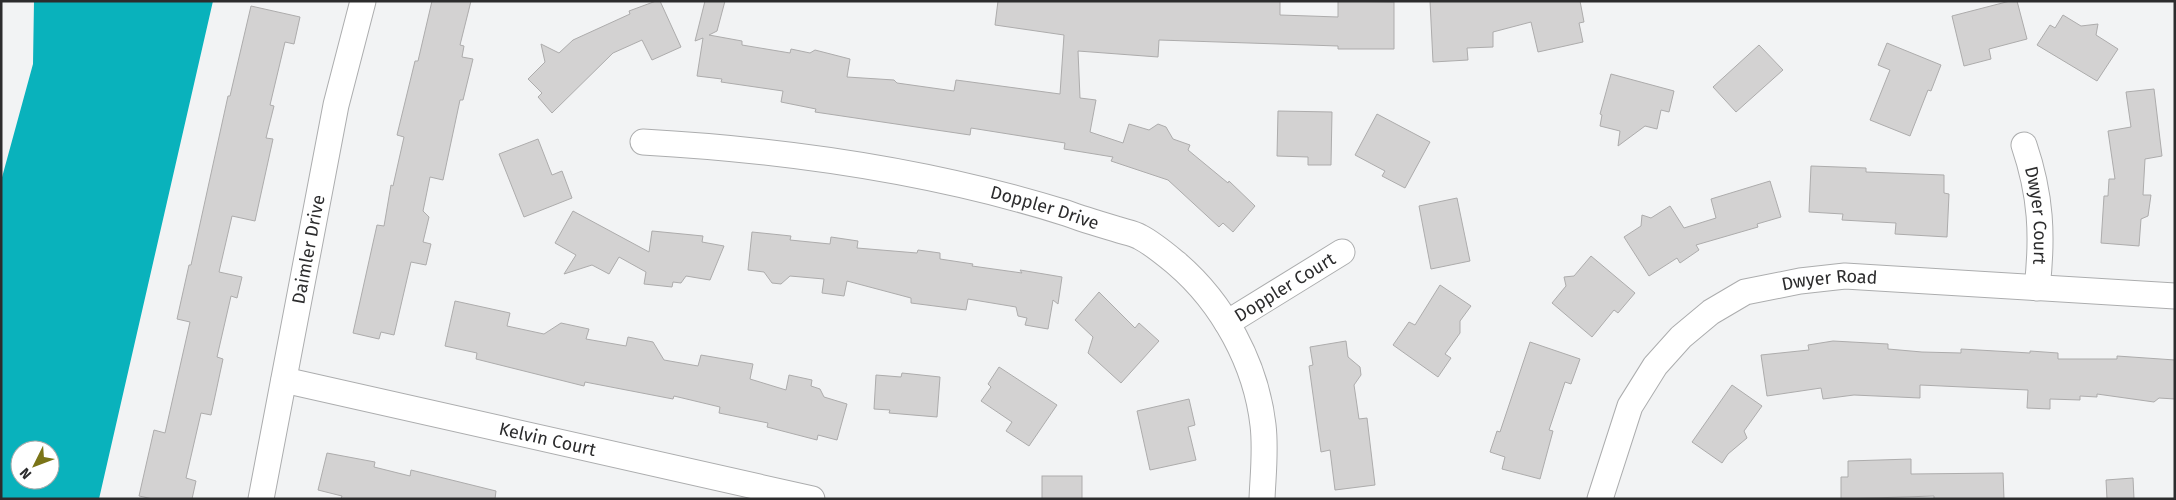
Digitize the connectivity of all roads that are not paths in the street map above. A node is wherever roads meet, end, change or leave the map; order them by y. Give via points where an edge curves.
1 (363, 1) edge
2 (643, 142) dead end
3 (2024, 145) dead end
4 (1342, 252) dead end
5 (2037, 288) junction
6 (2175, 296) edge
7 (1227, 323) junction
8 (284, 380) junction
9 (261, 499) edge
10 (812, 499) edge
11 (1262, 499) edge
12 (1600, 499) edge

1 - 8 street, Daimler Drive via 336,105
2 - 7 street, Doppler Drive via 827,160 961,185 1046,207 1139,236 1196,282
3 - 5 street, Dwyer Court via 2040,207
4 - 7 street, Doppler Court
5 - 6 street, Dwyer Road
5 - 12 street, Dwyer Road via 1845,276 1745,292 1711,312 1681,337 1655,366 1630,406
7 - 11 street, Doppler Drive via 1246,359 1258,395 1265,454
8 - 9 street, Daimler Drive
8 - 10 street, Kelvin Court

